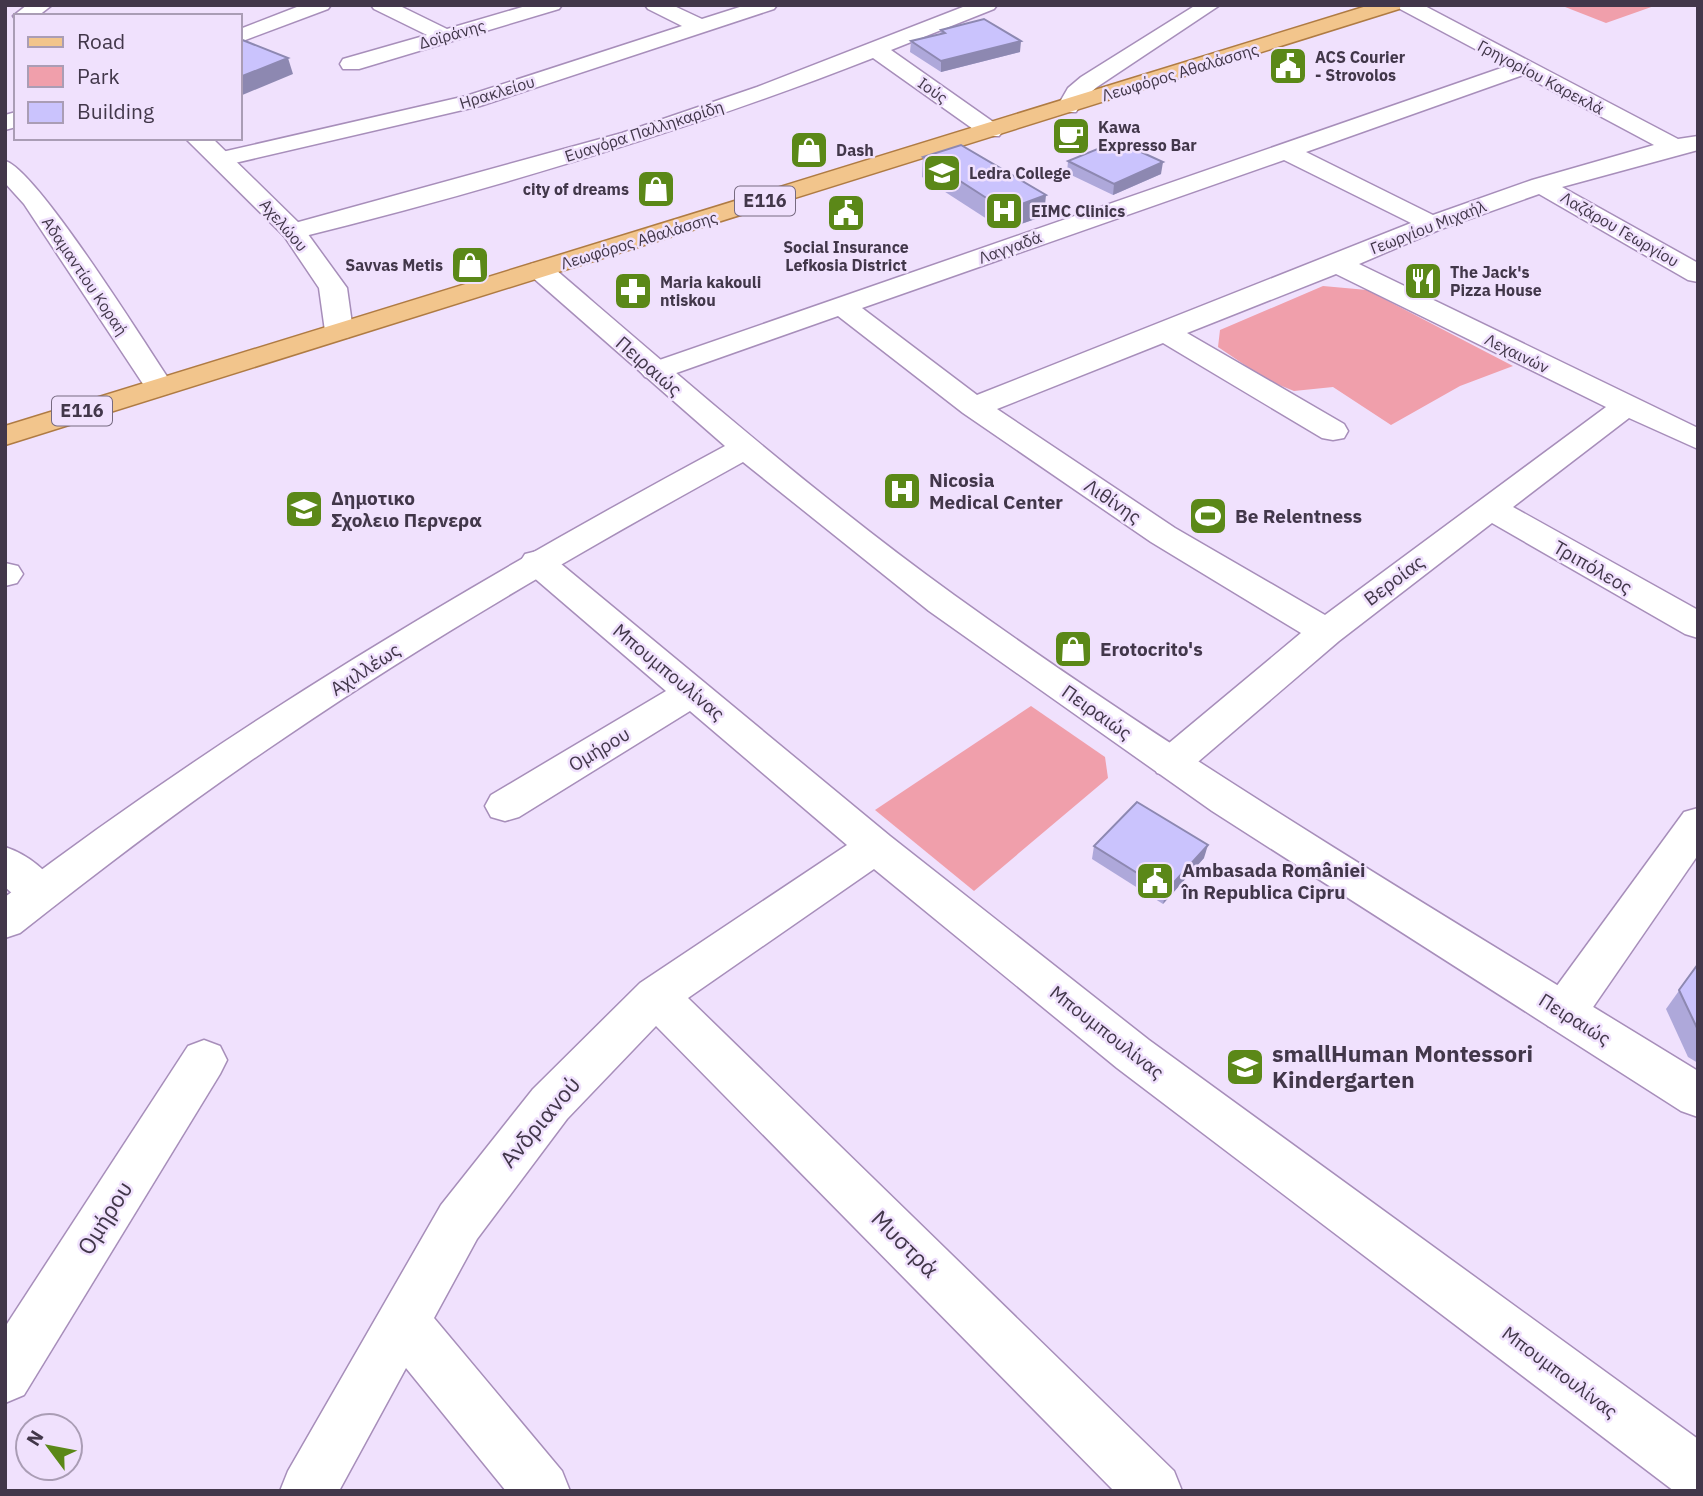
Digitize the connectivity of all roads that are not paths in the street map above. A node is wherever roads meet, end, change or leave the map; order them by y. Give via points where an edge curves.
1 (11, 5) edge
2 (42, 5) edge
3 (321, 5) edge
4 (381, 5) edge
5 (552, 5) edge
6 (656, 5) edge
7 (767, 5) edge
8 (1210, 5) edge
9 (1392, 5) edge
10 (1408, 5) edge
11 (971, 7) edge
12 (5, 8) edge
13 (26, 14) edge
14 (701, 27) junction
15 (242, 35) edge
16 (445, 36) junction
17 (876, 50) junction
18 (351, 64) dead end
19 (1523, 68) junction
20 (1068, 107) junction
21 (991, 131) junction
22 (199, 140) edge
23 (1686, 145) edge
24 (1285, 151) junction
25 (222, 159) junction
26 (5, 168) edge
27 (1541, 185) junction
28 (1432, 224) junction
29 (293, 231) junction
30 (1337, 264) junction
31 (540, 270) junction
32 (1698, 274) edge
33 (842, 306) junction
34 (339, 331) junction
35 (1165, 332) junction
36 (655, 372) junction
37 (159, 387) junction
38 (1626, 406) junction
39 (974, 407) junction
40 (1334, 431) dead end
41 (5, 436) edge
42 (1698, 440) edge
43 (745, 448) junction
44 (1489, 508) junction
45 (537, 562) junction
46 (1698, 626) edge
47 (1326, 632) junction
48 (693, 692) junction
49 (1171, 763) junction
50 (505, 806) dead end
51 (1698, 823) edge
52 (876, 847) junction
53 (5, 863) edge
54 (40, 893) junction
55 (5, 920) edge
56 (656, 996) junction
57 (1564, 1012) junction
58 (204, 1060) dead end
59 (1698, 1096) edge
60 (402, 1321) junction
61 (5, 1377) edge
62 (1698, 1474) edge
63 (308, 1491) edge
64 (542, 1491) edge
65 (1154, 1491) edge

1 - 12 street
2 - 13 street
3 - 15 street
4 - 16 street
5 - 16 street, Δοϊράνης
6 - 14 street
7 - 14 street, Ηρακλείου
8 - 20 street via 1082,88
9 - 20 main road, Λεωφόρος Αθαλάσσης / E116
10 - 19 street, Γρηγορίου Καρεκλά
11 - 17 street, Ευαγόρα Παλληκαρίδη
14 - 25 street, Ηρακλείου via 472,101
16 - 18 street, Δοϊράνης
17 - 21 street, Ιούς
17 - 29 street, Ευαγόρα Παλληκαρίδη via 566,158
19 - 23 street, Γρηγορίου Καρεκλά
19 - 24 street, Λαγγαδά
20 - 21 main road, Λεωφόρος Αθαλάσσης / E116
21 - 31 main road, Λεωφόρος Αθαλάσσης / E116
22 - 25 street, Αχελώου
23 - 27 street, Γεωργίου Μιχαήλ
24 - 28 street
24 - 33 street, Λαγγαδά
25 - 29 street, Αχελώου
26 - 37 street, Αδαμαντίου Κοραή via 34,199
27 - 28 street, Γεωργίου Μιχαήλ
27 - 32 street, Λαζάρου Γεωργίου
28 - 30 street, Γεωργίου Μιχαήλ
29 - 34 street, Αχελώου via 333,288
30 - 35 street, Γεωργίου Μιχαήλ
30 - 38 street, Λεχαινών
31 - 34 main road, Λεωφόρος Αθαλάσσης / E116
31 - 36 street, Πειραιώς
33 - 36 street, Λαγγαδά
33 - 39 street, Λιθίνης
34 - 37 main road, Λεωφόρος Αθαλάσσης / E116
35 - 39 street, Γεωργίου Μιχαήλ
35 - 40 street
36 - 43 street, Πειραιώς
37 - 41 main road, Λεωφόρος Αθαλάσσης / E116
38 - 42 street, Λεχαινών
38 - 44 street, Βεροίας
39 - 47 street, Λιθίνης via 1163,535
43 - 45 street, Αχιλλέως
43 - 49 street, Πειραιώς via 941,603
44 - 46 street, Τριπόλεος
44 - 47 street, Βεροίας
45 - 48 street, Μπουμπουλίνας
45 - 54 street, Αχιλλέως via 221,761
47 - 49 street, Βεροίας
48 - 50 street, Ομήρου
48 - 52 street, Μπουμπουλίνας
49 - 57 street, Πειραιώς
51 - 57 street
52 - 56 street, Ανδριανού
52 - 62 street, Μπουμπουλίνας via 1133,1054
53 - 54 street
54 - 55 street, Αχιλλέως
56 - 60 street, Ανδριανού via 550,1104 458,1222
56 - 65 street, Μυστρά
57 - 59 street, Πειραιώς
58 - 61 street, Ομήρου
60 - 63 street, Ανδριανού
60 - 64 street

